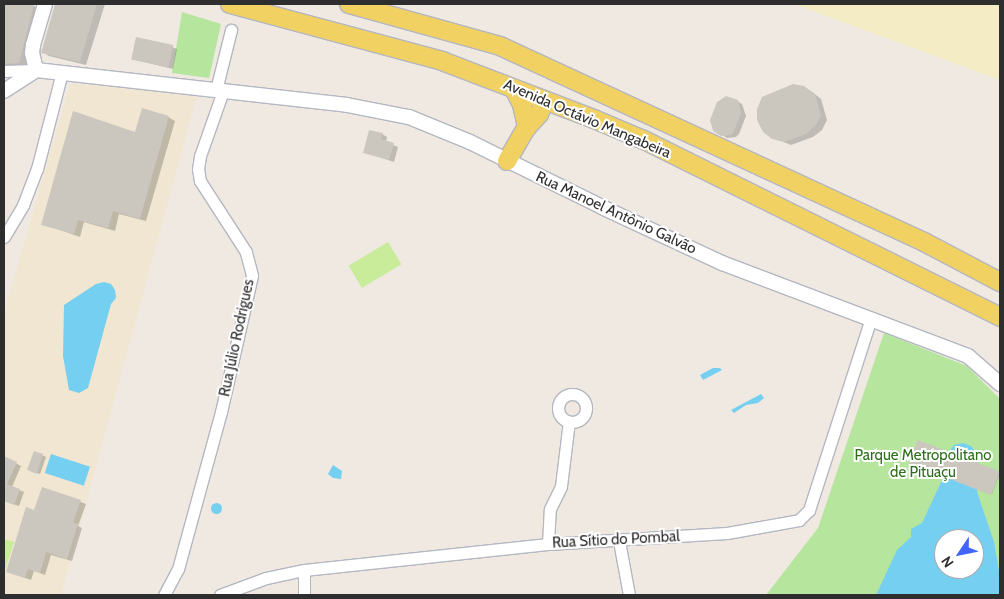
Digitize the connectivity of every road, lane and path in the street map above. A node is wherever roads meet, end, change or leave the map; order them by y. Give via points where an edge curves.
1 (45, 4) edge
2 (230, 4) edge
3 (349, 4) edge
4 (231, 30) dead end
5 (36, 70) junction
6 (4, 71) edge
7 (62, 72) junction
8 (514, 89) junction
9 (220, 90) junction
10 (4, 91) edge
11 (545, 100) junction
12 (527, 127) junction
13 (507, 161) junction
14 (4, 237) edge
15 (1000, 282) edge
16 (1000, 317) edge
17 (871, 318) junction
18 (1000, 384) edge
19 (569, 421) dead end
20 (619, 541) junction
21 (548, 544) junction
22 (304, 570) junction
23 (164, 595) edge
24 (220, 595) edge
25 (304, 595) edge
26 (629, 595) edge

1 - 5 street via 33,44
2 - 8 main road, Avenida Octávio Mangabeira via 442,61
3 - 15 main road, Avenida Octávio Mangabeira via 500,46 924,242
4 - 9 street
5 - 6 street
5 - 7 street, Rua Manoel Antônio Galvão
5 - 10 street
7 - 9 street, Rua Manoel Antônio Galvão
7 - 14 street via 37,169 23,205
8 - 11 main road, Avenida Octávio Mangabeira
8 - 12 main road
9 - 13 street, Rua Manoel Antônio Galvão via 379,110 436,127
9 - 23 street, Rua Júlio Rodrigues via 200,156 200,181 246,252 252,275 221,412 178,569
11 - 12 main road via 536,119
11 - 16 main road, Avenida Octávio Mangabeira via 644,140
12 - 13 main road
13 - 17 street, Rua Manoel Antônio Galvão via 722,263
17 - 18 street, Rua Manoel Antônio Galvão via 968,356
17 - 20 street, Rua Sítio do Pombal via 807,515 799,520 762,528
19 - 21 street via 561,486 550,509
20 - 21 street, Rua Sítio do Pombal
20 - 26 street
21 - 22 street, Rua Sítio do Pombal
22 - 24 street, Rua Sítio do Pombal via 266,578
22 - 25 street

